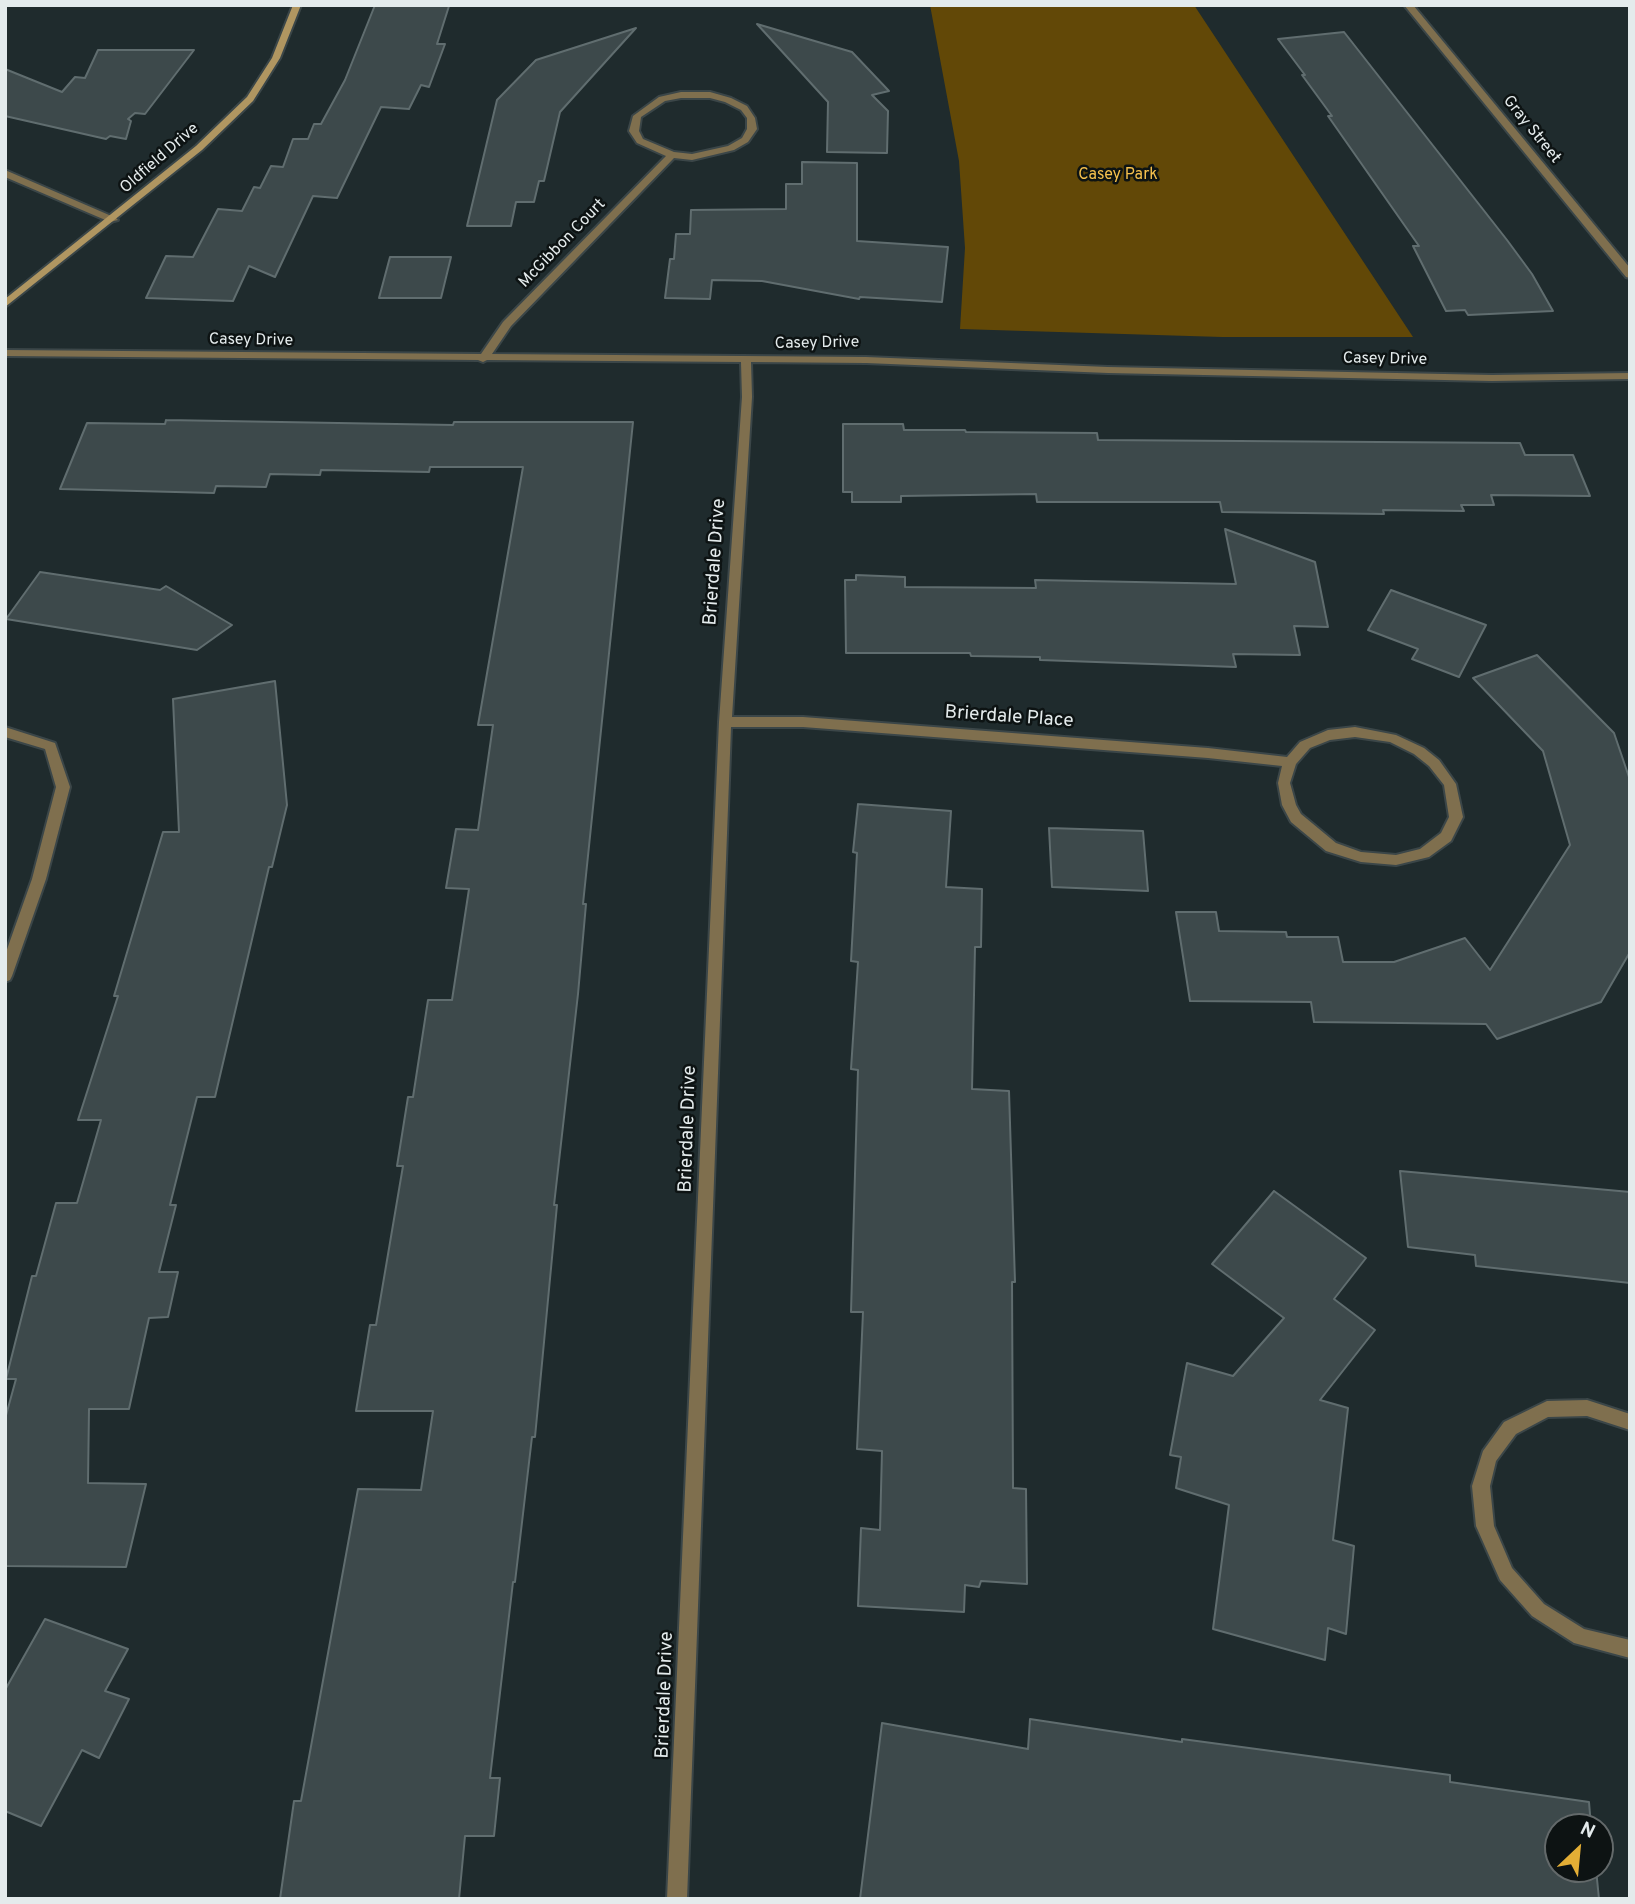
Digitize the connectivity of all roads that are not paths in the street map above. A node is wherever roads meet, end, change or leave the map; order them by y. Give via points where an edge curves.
1 (297, 5) edge
2 (1408, 5) edge
3 (672, 155) junction
4 (5, 173) edge
5 (113, 220) junction
6 (1630, 275) edge
7 (5, 304) edge
8 (5, 353) edge
9 (483, 359) junction
10 (746, 361) junction
11 (1630, 376) edge
12 (725, 722) junction
13 (5, 732) edge
14 (1290, 762) junction
15 (5, 976) edge
16 (1630, 1422) edge
17 (1630, 1649) edge
18 (677, 1899) edge

1 - 5 street, Oldfield Drive via 276,58 250,99 200,148
2 - 6 street, Gray Street
3 - 3 street via 692,157 731,148 745,140 752,129 751,118 736,104 710,95 662,99 637,116 634,131 647,145
3 - 9 street, McGibbon Court via 507,324
4 - 5 street
5 - 7 street, Oldfield Drive
8 - 9 street, Casey Drive
9 - 10 street, Casey Drive
10 - 11 street, Casey Drive via 866,360 1492,378
10 - 12 street, Brierdale Drive
12 - 14 street, Brierdale Place via 816,723
12 - 18 street, Brierdale Drive
13 - 15 street via 50,746 64,787 39,879
14 - 14 street via 1284,783 1296,818 1331,847 1361,857 1396,860 1423,853 1446,836 1456,817 1450,784 1434,763 1392,738 1354,732 1328,735 1305,745
16 - 17 street via 1587,1408 1547,1409 1510,1428 1489,1457 1481,1486 1485,1527 1506,1574 1538,1610 1580,1637

